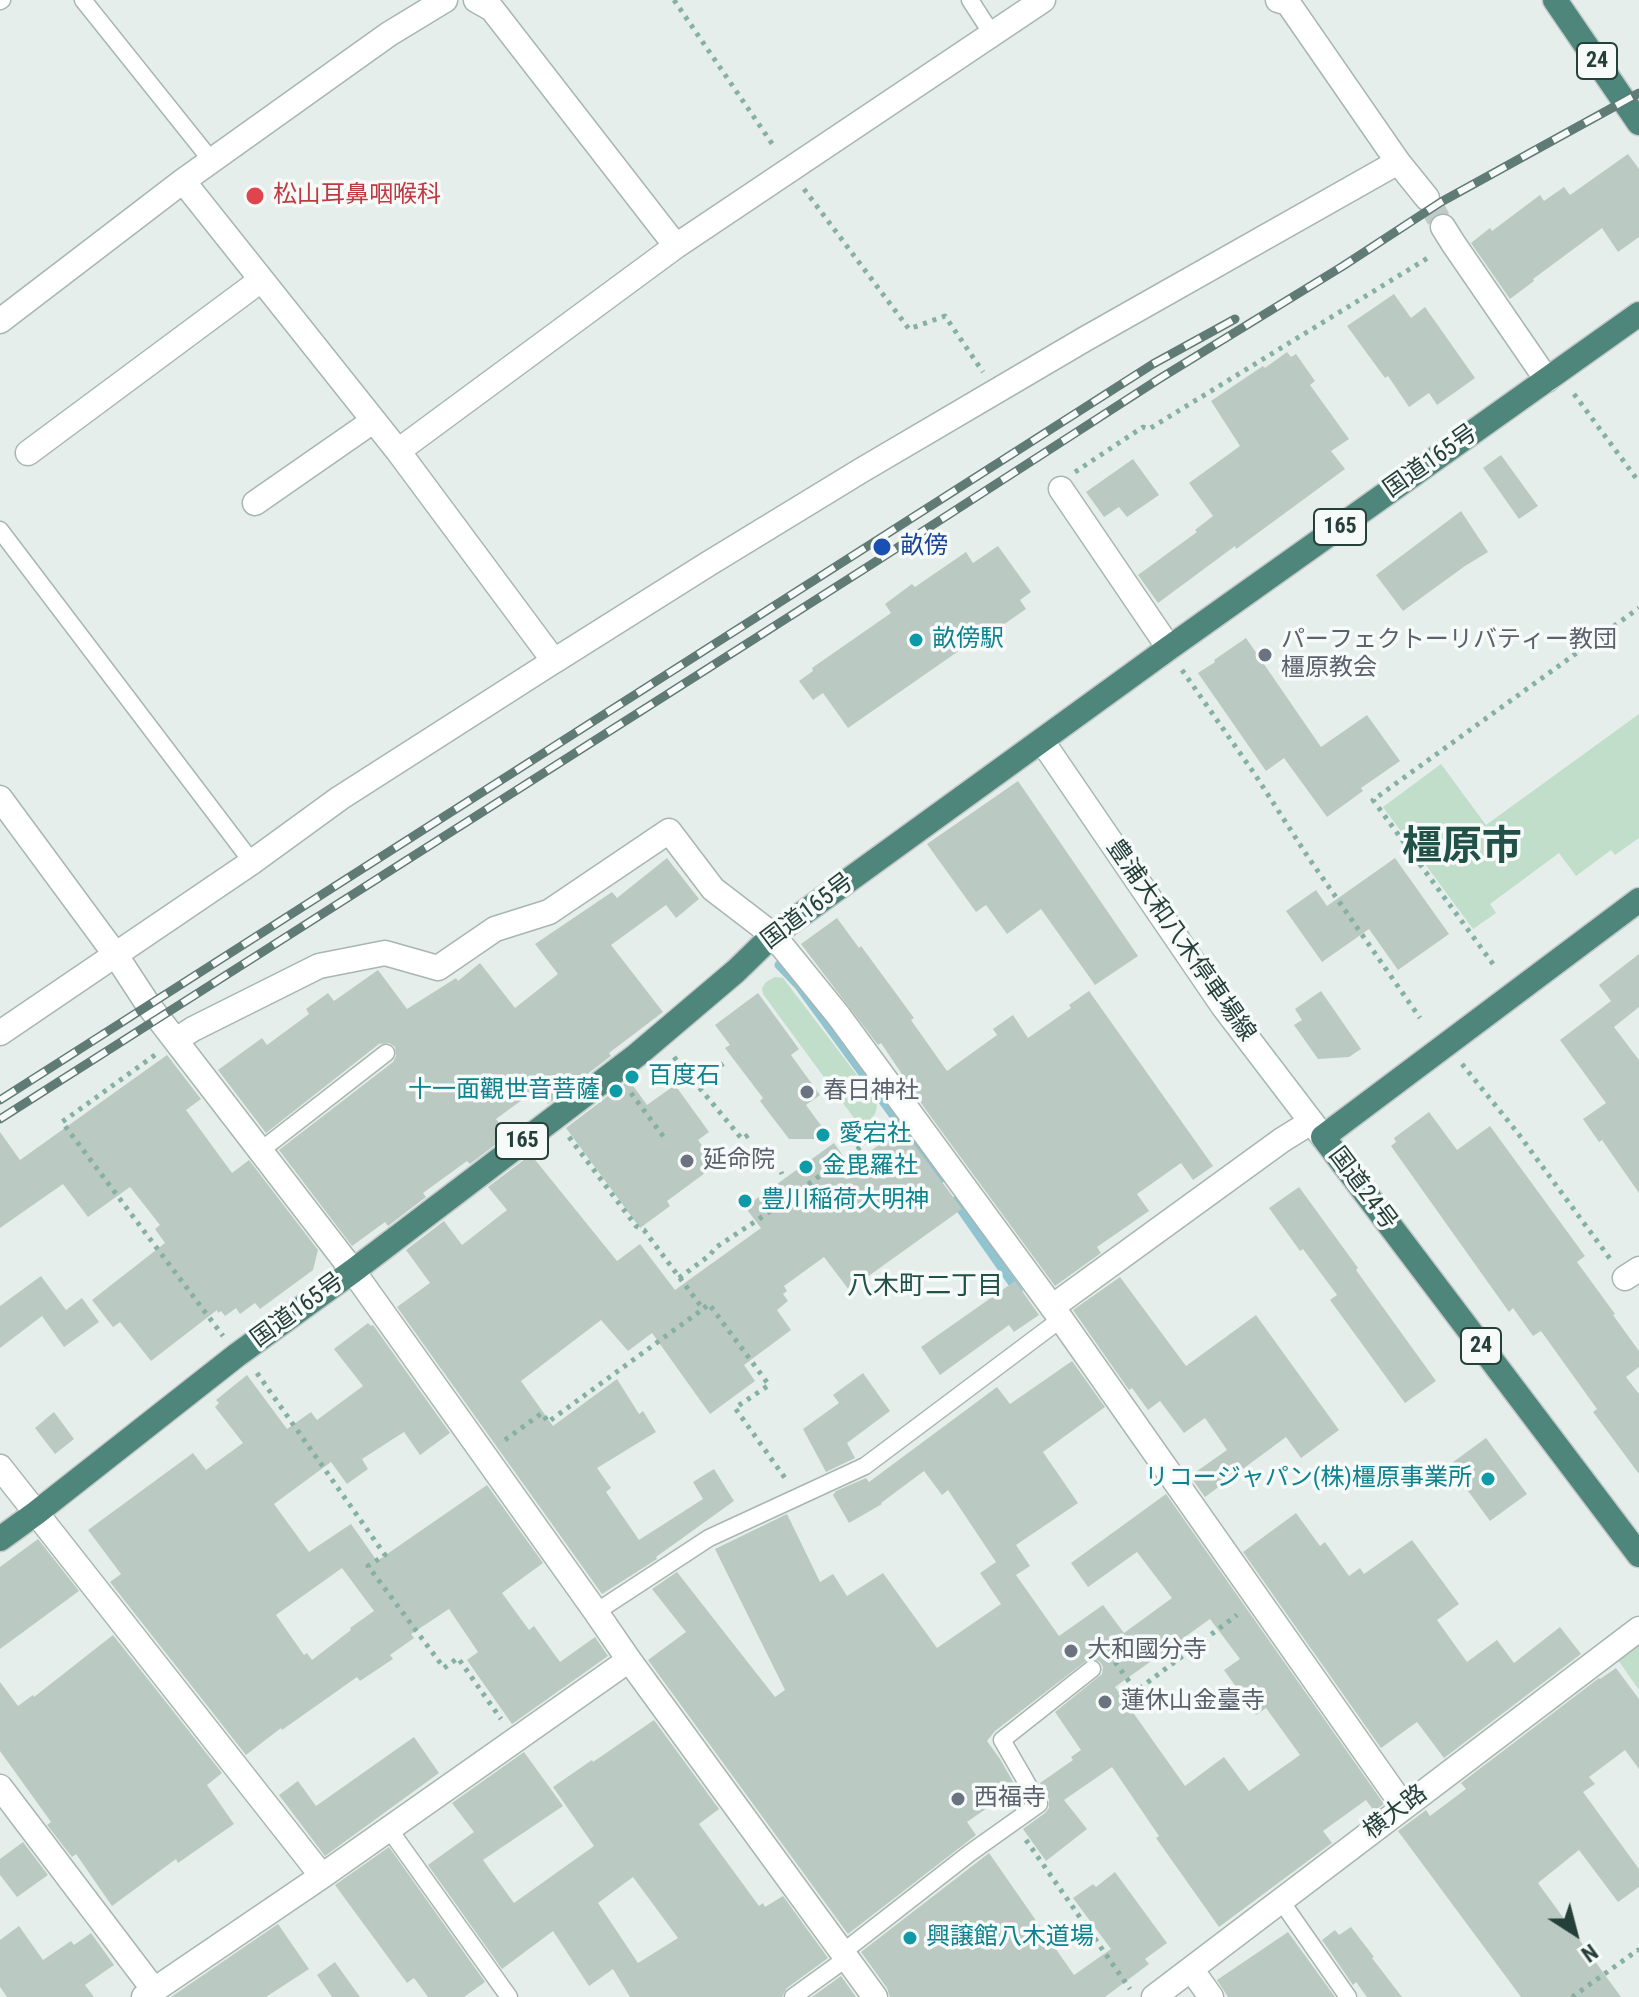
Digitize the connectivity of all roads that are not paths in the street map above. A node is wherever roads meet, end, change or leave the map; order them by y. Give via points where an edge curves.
1 (83, 0) edge
2 (445, 0) edge
3 (476, 0) edge
4 (970, 0) edge
5 (1043, 0) edge
6 (1555, 0) edge
7 (1287, 1) edge
8 (992, 34) junction
9 (1639, 123) edge
10 (211, 160) junction
11 (1398, 162) junction
12 (183, 181) junction
13 (1427, 198) tunnel mouth
14 (1448, 235) tunnel mouth
15 (676, 246) junction
16 (261, 280) junction
17 (1639, 314) edge
18 (0, 321) edge
19 (1547, 380) junction
20 (373, 421) junction
21 (398, 451) junction
22 (28, 453) dead end
23 (1061, 489) road end
24 (255, 503) dead end
25 (0, 530) edge
26 (1175, 658) junction
27 (554, 661) junction
28 (1042, 741) junction
29 (0, 798) edge
30 (252, 862) junction
31 (1639, 900) edge
32 (773, 935) junction
33 (115, 954) junction
34 (0, 1032) edge
35 (176, 1040) junction
36 (386, 1053) dead end
37 (1317, 1130) junction
38 (260, 1151) junction
39 (353, 1271) junction
40 (1056, 1313) junction
41 (0, 1467) edge
42 (36, 1513) junction
43 (0, 1539) edge
44 (1639, 1555) edge
45 (596, 1612) junction
46 (1639, 1629) edge
47 (629, 1660) junction
48 (1092, 1669) road end
49 (0, 1787) edge
50 (1404, 1807) junction
51 (389, 1829) junction
52 (322, 1876) junction
53 (1281, 1901) junction
54 (845, 1955) junction
55 (1191, 1969) junction
56 (149, 1995) edge
57 (509, 1997) edge
58 (793, 1997) edge
59 (875, 1997) edge
60 (1154, 1997) edge
61 (1211, 1997) edge
62 (1348, 1997) edge

1 - 10 lane
2 - 10 street
3 - 15 street via 492,9
4 - 8 lane
5 - 8 street
6 - 9 highway, 24
7 - 11 street
8 - 15 street
10 - 12 street
11 - 13 street
11 - 27 street via 997,391
12 - 16 street
12 - 18 street
14 - 19 street
15 - 21 street
16 - 20 street
16 - 22 street
17 - 19 highway, 国道165号 / 165
19 - 26 highway, 国道165号 / 165
20 - 21 street
20 - 24 street
21 - 27 street
23 - 26 street
25 - 30 lane
26 - 28 highway, 国道165号 / 165
27 - 30 street via 340,798
28 - 32 highway, 国道165号 / 165
28 - 37 street, 豊浦大和八木停車場線 via 1223,1006
29 - 33 street
30 - 33 street
31 - 37 highway, 国道24号
32 - 35 street via 713,889 669,831 549,912 495,929 438,968 385,953 319,966
32 - 39 highway, 国道165号 / 165 via 657,1038
32 - 40 street via 838,1015
33 - 34 street
33 - 35 street
35 - 38 street
36 - 38 lane
37 - 40 street via 1282,1140
37 - 44 highway, 国道24号 / 24
38 - 39 street
39 - 42 highway, 国道165号 / 165
39 - 45 street
40 - 45 lane via 865,1466 709,1538
40 - 50 street
41 - 42 street
42 - 43 highway, 国道165号 / 165
42 - 52 street
45 - 47 street
46 - 50 street, 横大路
47 - 51 street
47 - 54 street
48 - 54 lane via 1002,1740 1039,1804
49 - 56 street
50 - 53 street, 横大路
51 - 52 street
51 - 57 lane
52 - 56 street
53 - 55 street, 横大路
53 - 62 lane
54 - 58 lane
54 - 59 street
55 - 60 street, 横大路
55 - 61 street

